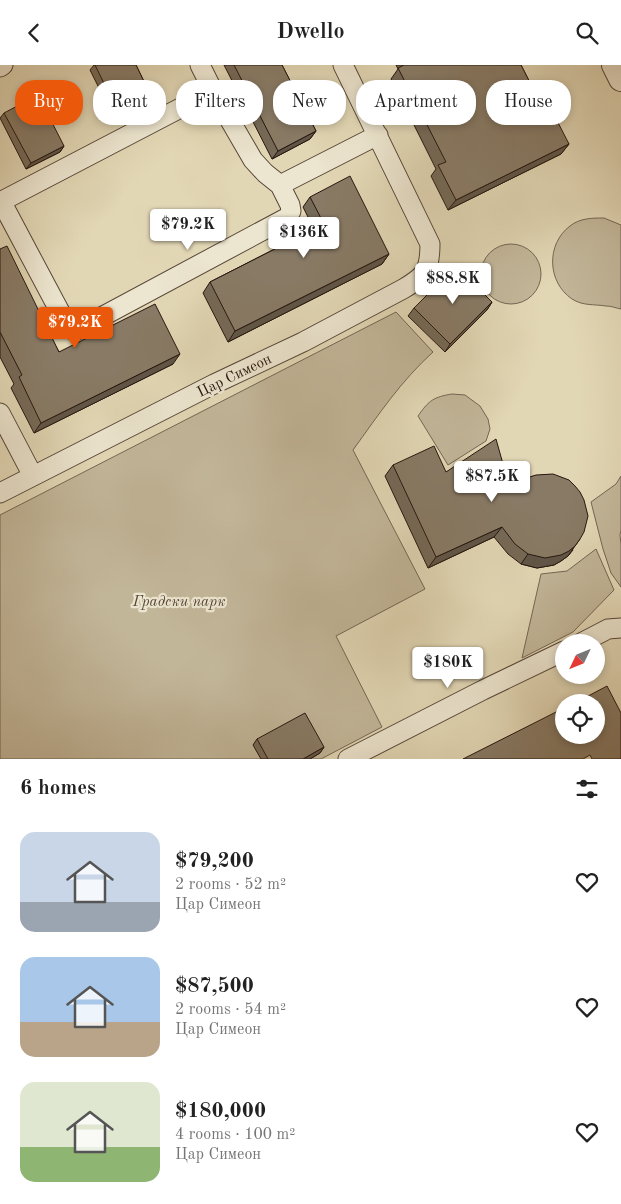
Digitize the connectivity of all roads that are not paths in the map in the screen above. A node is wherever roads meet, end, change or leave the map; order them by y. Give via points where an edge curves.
1 (200, 65) edge
2 (343, 65) edge
3 (614, 65) edge
4 (621, 79) edge
5 (208, 80) edge
6 (176, 110) edge
7 (232, 125) edge
8 (378, 135) junction
9 (280, 185) junction
10 (1, 202) edge
11 (0, 413) edge
12 (33, 476) junction
13 (0, 493) edge
14 (621, 628) edge
15 (598, 634) edge
16 (555, 655) edge
17 (348, 759) edge

1 - 5 street
2 - 8 street, Цар Симеон
3 - 4 street
6 - 10 street
7 - 9 street via 253,161
8 - 9 street
8 - 12 street, Цар Симеон via 430,244 430,260 418,281
9 - 10 street via 290,205 288,217 77,330 68,327
11 - 12 street
12 - 13 street, Цар Симеон
14 - 15 street
16 - 17 street

